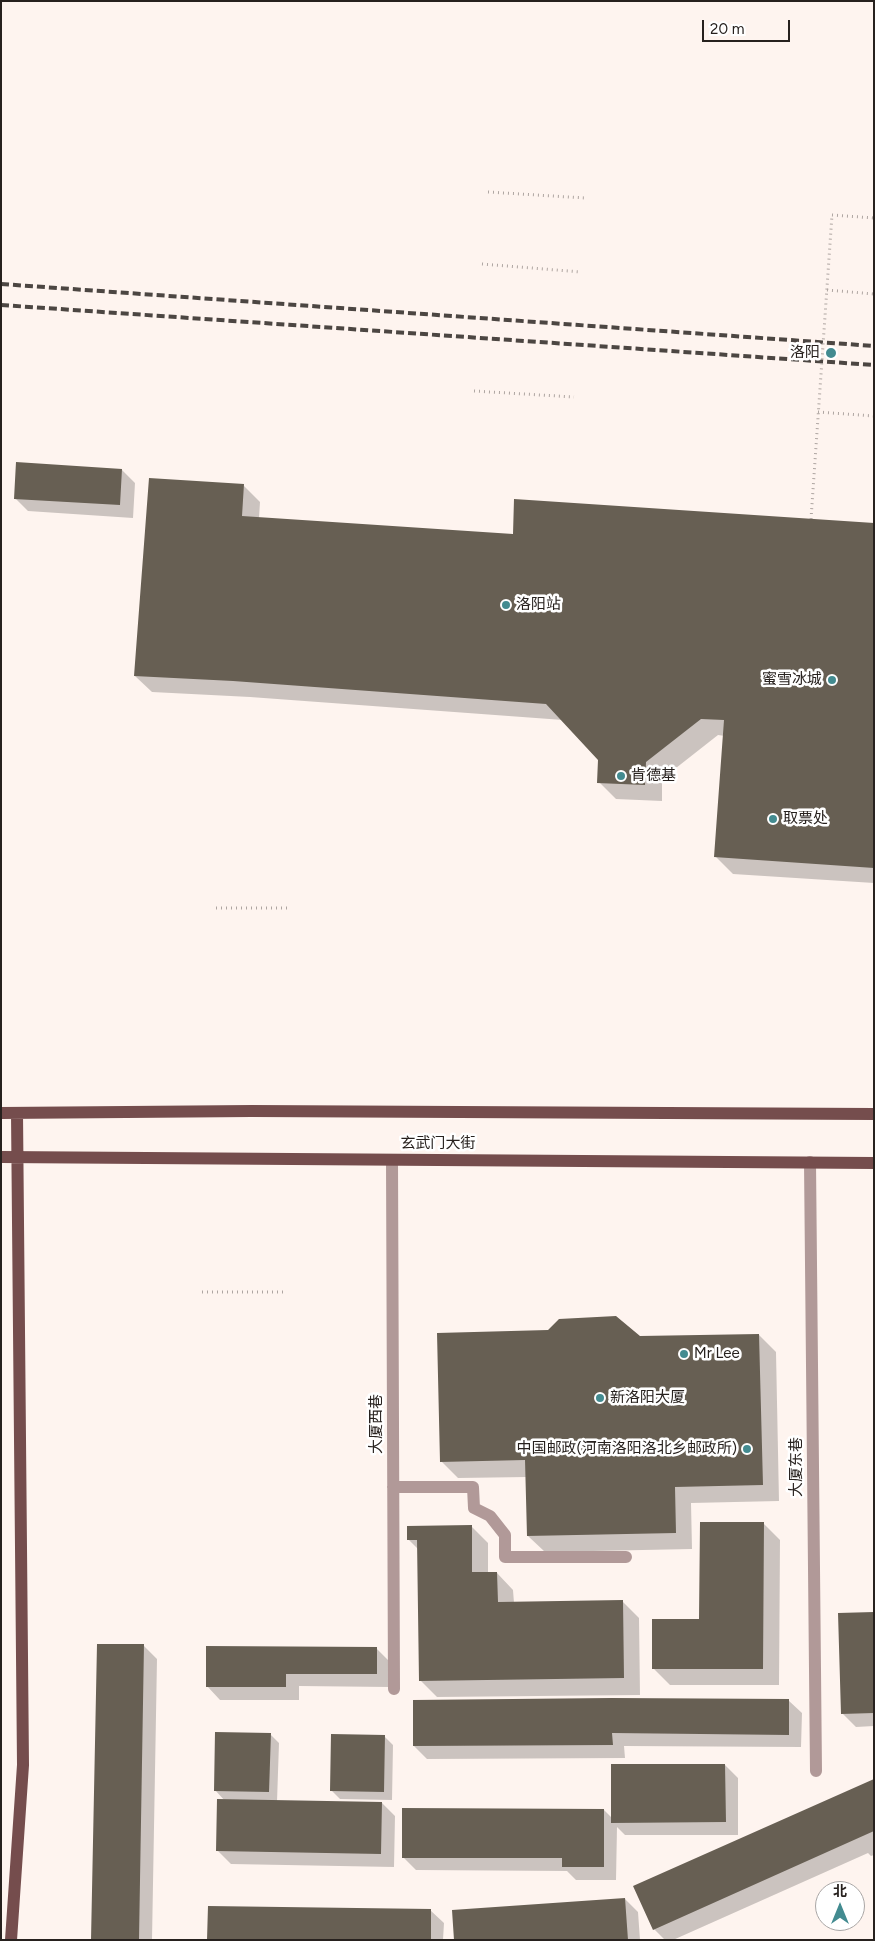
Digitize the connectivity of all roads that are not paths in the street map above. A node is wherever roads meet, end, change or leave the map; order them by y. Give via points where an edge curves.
1 (1, 1113) edge
2 (17, 1113) junction
3 (874, 1114) edge
4 (1, 1157) edge
5 (18, 1158) junction
6 (392, 1160) junction
7 (810, 1162) junction
8 (874, 1164) edge
9 (393, 1487) junction
10 (626, 1557) dead end
11 (394, 1689) dead end
12 (816, 1771) dead end
13 (11, 1940) edge

1 - 2 main road
2 - 3 main road
2 - 5 main road
4 - 5 main road, 玄武门大街
5 - 6 main road, 玄武门大街
5 - 13 main road via 23,1764
6 - 7 main road, 玄武门大街
6 - 9 lane, 大厦西巷
7 - 8 main road, 玄武门大街
7 - 12 lane, 大厦东巷
9 - 10 lane via 473,1487 474,1508 490,1516 505,1535 505,1557
9 - 11 lane, 大厦西巷

